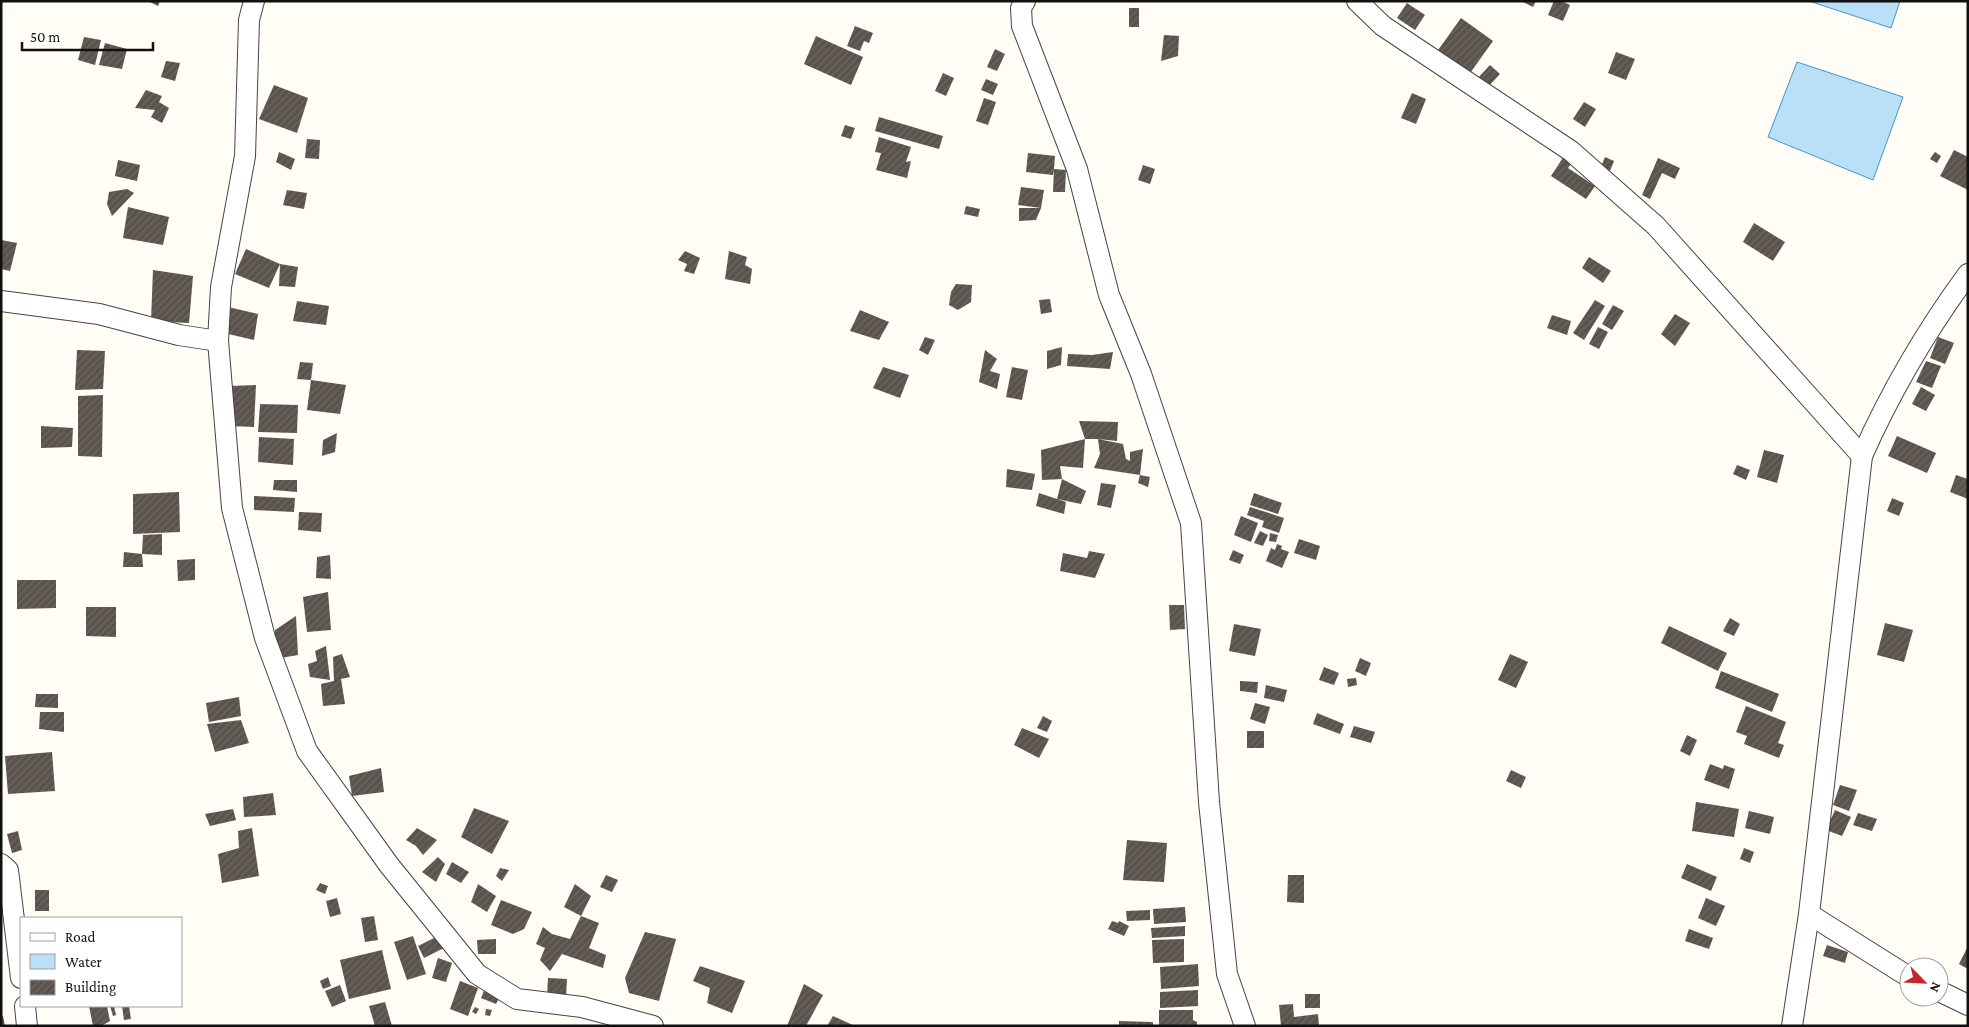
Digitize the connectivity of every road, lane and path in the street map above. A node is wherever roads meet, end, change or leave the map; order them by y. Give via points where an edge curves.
1 (254, 1) edge
2 (1025, 1) edge
3 (1357, 1) edge
4 (1968, 274) edge
5 (1, 301) edge
6 (218, 341) junction
7 (1862, 456) junction
8 (1, 864) edge
9 (1809, 914) junction
10 (20, 970) edge
11 (1899, 971) edge
12 (1949, 996) edge
13 (1968, 1005) edge
14 (25, 1007) edge
15 (27, 1026) edge
16 (653, 1026) edge
17 (1245, 1026) edge
18 (1792, 1026) edge

1 - 6 street via 249,20 245,156 221,287
2 - 17 street via 1021,8 1022,26 1077,169 1108,295 1141,374 1191,523 1209,802 1227,974
3 - 7 street via 1383,26 1571,151 1656,226
4 - 7 street via 1940,312 1883,409
5 - 6 street via 98,314 179,335
6 - 16 street via 232,508 265,638 307,751 389,865 477,974 517,999 582,1007
7 - 9 street
8 - 10 street via 8,870
9 - 11 street
9 - 18 street
12 - 13 street
14 - 15 street

